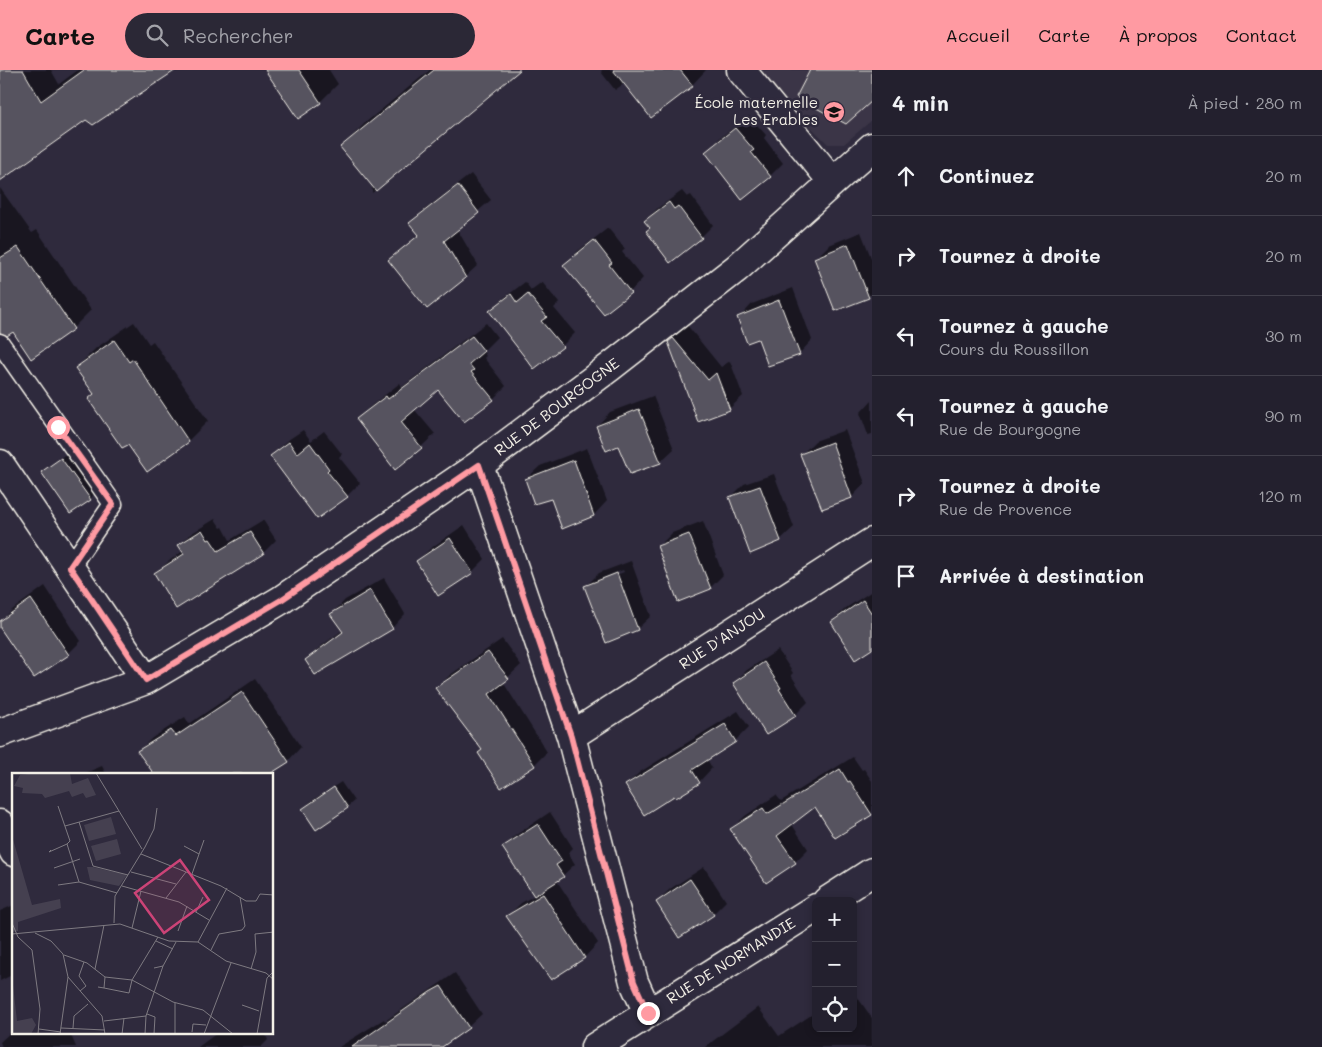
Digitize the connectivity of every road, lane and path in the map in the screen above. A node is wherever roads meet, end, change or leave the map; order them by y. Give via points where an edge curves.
1 (741, 70) edge
2 (872, 147) edge
3 (833, 182) junction
4 (0, 343) edge
5 (0, 464) edge
6 (479, 465) junction
7 (872, 542) edge
8 (70, 567) junction
9 (146, 680) junction
10 (0, 732) edge
11 (571, 736) junction
12 (0, 824) edge
13 (12, 848) edge
14 (872, 872) edge
15 (833, 897) edge
16 (812, 910) edge
17 (648, 1013) junction
18 (595, 1047) edge

1 - 3 street
2 - 3 street, RUE DE BOURGOGNE
3 - 6 street, RUE DE BOURGOGNE via 737,268
4 - 8 lane via 113,504
5 - 8 street
6 - 9 street, RUE DE BOURGOGNE via 281,600
6 - 11 street
7 - 11 street, RUE D'ANJOU
8 - 9 street
9 - 10 street, RUE DE BOURGOGNE
11 - 17 street via 634,982
12 - 13 street
14 - 15 street
16 - 17 street, RUE DE NORMANDIE
17 - 18 street, RUE DE NORMANDIE

